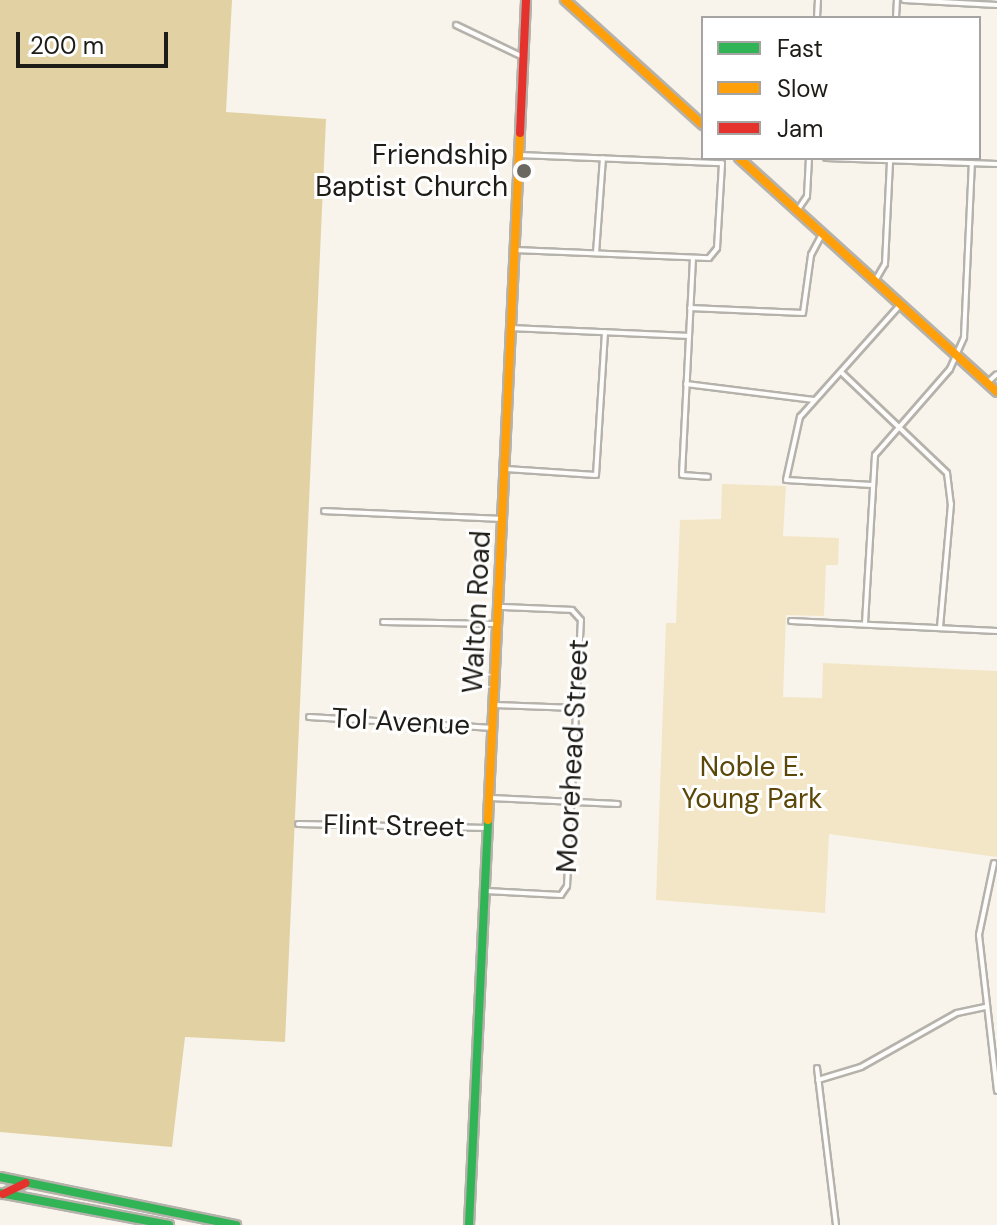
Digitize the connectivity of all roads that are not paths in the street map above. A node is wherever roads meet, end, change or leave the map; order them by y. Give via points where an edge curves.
1 (526, 0) edge
2 (565, 0) edge
3 (904, 0) edge
4 (997, 5) edge
5 (456, 25) dead end
6 (523, 57) junction
7 (701, 123) edge
8 (519, 155) junction
9 (603, 158) junction
10 (725, 160) edge
11 (741, 160) edge
12 (809, 160) edge
13 (890, 160) edge
14 (910, 160) edge
15 (722, 163) junction
16 (972, 163) junction
17 (997, 164) edge
18 (797, 211) junction
19 (822, 234) junction
20 (515, 250) junction
21 (596, 253) junction
22 (693, 258) junction
23 (875, 281) junction
24 (900, 305) junction
25 (690, 308) junction
26 (512, 328) junction
27 (605, 332) junction
28 (688, 336) junction
29 (957, 356) junction
30 (841, 372) junction
31 (997, 374) edge
32 (987, 383) junction
33 (686, 384) junction
34 (997, 392) edge
35 (814, 400) junction
36 (899, 426) junction
37 (506, 469) junction
38 (708, 477) dead end
39 (872, 485) junction
40 (324, 511) dead end
41 (504, 519) junction
42 (499, 607) junction
43 (791, 621) dead end
44 (383, 622) dead end
45 (865, 623) junction
46 (499, 624) junction
47 (940, 628) junction
48 (997, 631) edge
49 (495, 705) junction
50 (576, 708) junction
51 (309, 717) dead end
52 (494, 728) junction
53 (491, 798) junction
54 (572, 802) junction
55 (618, 804) dead end
56 (298, 824) dead end
57 (489, 828) junction
58 (994, 863) dead end
59 (486, 891) junction
60 (986, 1007) junction
61 (817, 1068) dead end
62 (818, 1080) junction
63 (997, 1091) edge
64 (0, 1177) edge
65 (32, 1182) junction
66 (2, 1194) edge
67 (169, 1225) edge
68 (236, 1225) edge
69 (469, 1225) edge
70 (836, 1225) edge

1 - 6 main road, Walton Road
2 - 7 main road
3 - 4 street
5 - 6 street
6 - 8 main road, Walton Road
8 - 9 street
8 - 20 main road, Walton Road
9 - 15 street
9 - 21 street
10 - 15 street
11 - 18 main road
12 - 18 street via 807,196
13 - 23 street via 885,264
14 - 16 street
15 - 22 street via 714,254
16 - 17 street
16 - 29 street via 966,323
18 - 19 main road
19 - 23 main road
19 - 25 street via 811,255 803,313
20 - 21 street
20 - 26 main road, Walton Road
21 - 22 street
22 - 25 street
23 - 24 main road
24 - 29 main road
24 - 30 street
25 - 28 street
26 - 27 street
26 - 37 main road, Walton Road
27 - 28 street
27 - 37 street via 596,475
28 - 33 street
29 - 32 main road
29 - 36 street
30 - 35 street
30 - 36 street
31 - 32 street
32 - 34 main road
33 - 35 street
33 - 38 street via 682,475
35 - 39 street via 797,424 786,480
36 - 39 street via 875,455
36 - 47 street via 939,462 950,487
37 - 41 main road, Walton Road
39 - 45 street
40 - 41 street
41 - 42 main road, Walton Road
42 - 46 main road, Walton Road
42 - 50 street, Moorehead Street via 572,610 581,620
43 - 45 street
44 - 46 street
45 - 47 street
46 - 49 main road, Walton Road
47 - 48 street
49 - 50 street
49 - 52 main road, Walton Road
50 - 54 street, Moorehead Street
51 - 52 street, Tol Avenue
52 - 53 main road, Walton Road
53 - 54 street
53 - 57 main road, Walton Road
54 - 55 street
54 - 59 street, Moorehead Street via 564,893
56 - 57 street, Flint Street
57 - 59 main road, Walton Road
58 - 60 street via 979,935
59 - 69 main road, Walton Road
60 - 62 street via 960,1012 861,1067
60 - 63 street
61 - 62 street
62 - 70 street
64 - 65 main road
65 - 66 main road via 8,1186
65 - 68 main road
66 - 67 main road

